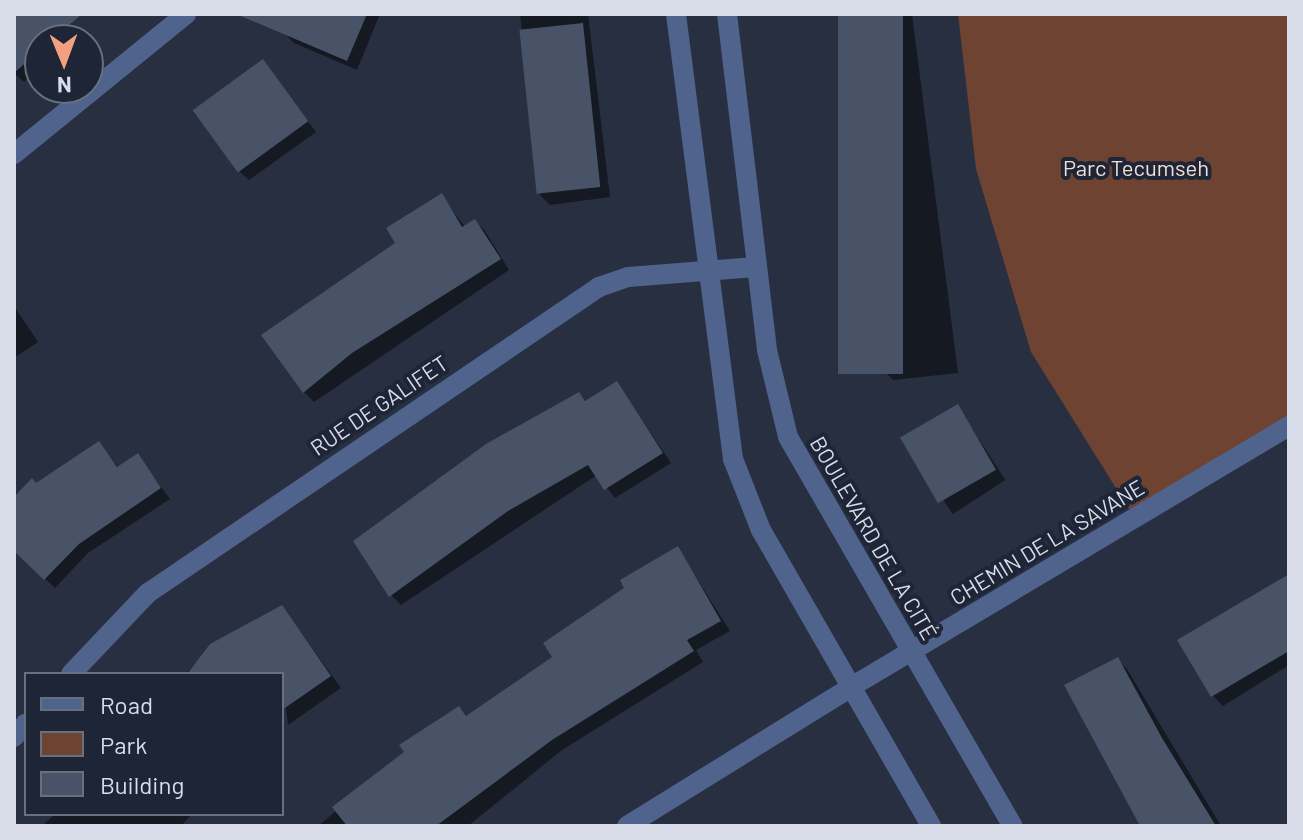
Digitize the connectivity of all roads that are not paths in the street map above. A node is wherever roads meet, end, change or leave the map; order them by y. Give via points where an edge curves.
1 (186, 14) edge
2 (676, 14) edge
3 (727, 14) edge
4 (14, 154) edge
5 (756, 267) junction
6 (708, 268) junction
7 (1289, 426) edge
8 (912, 652) junction
9 (73, 672) edge
10 (851, 687) junction
11 (627, 826) edge
12 (931, 826) edge
13 (1013, 826) edge

1 - 4 street
2 - 6 street
3 - 5 street, BOULEVARD DE LA CITÉ
5 - 6 street, RUE DE GALIFET
5 - 8 street, BOULEVARD DE LA CITÉ via 788,437
6 - 9 street, RUE DE GALIFET via 628,277 569,305 148,593
6 - 10 street via 733,459 761,530
7 - 8 street, CHEMIN DE LA SAVANE
8 - 10 street, CHEMIN DE LA SAVANE
8 - 13 street, BOULEVARD DE LA CITÉ
10 - 11 street, CHEMIN DE LA SAVANE
10 - 12 street

